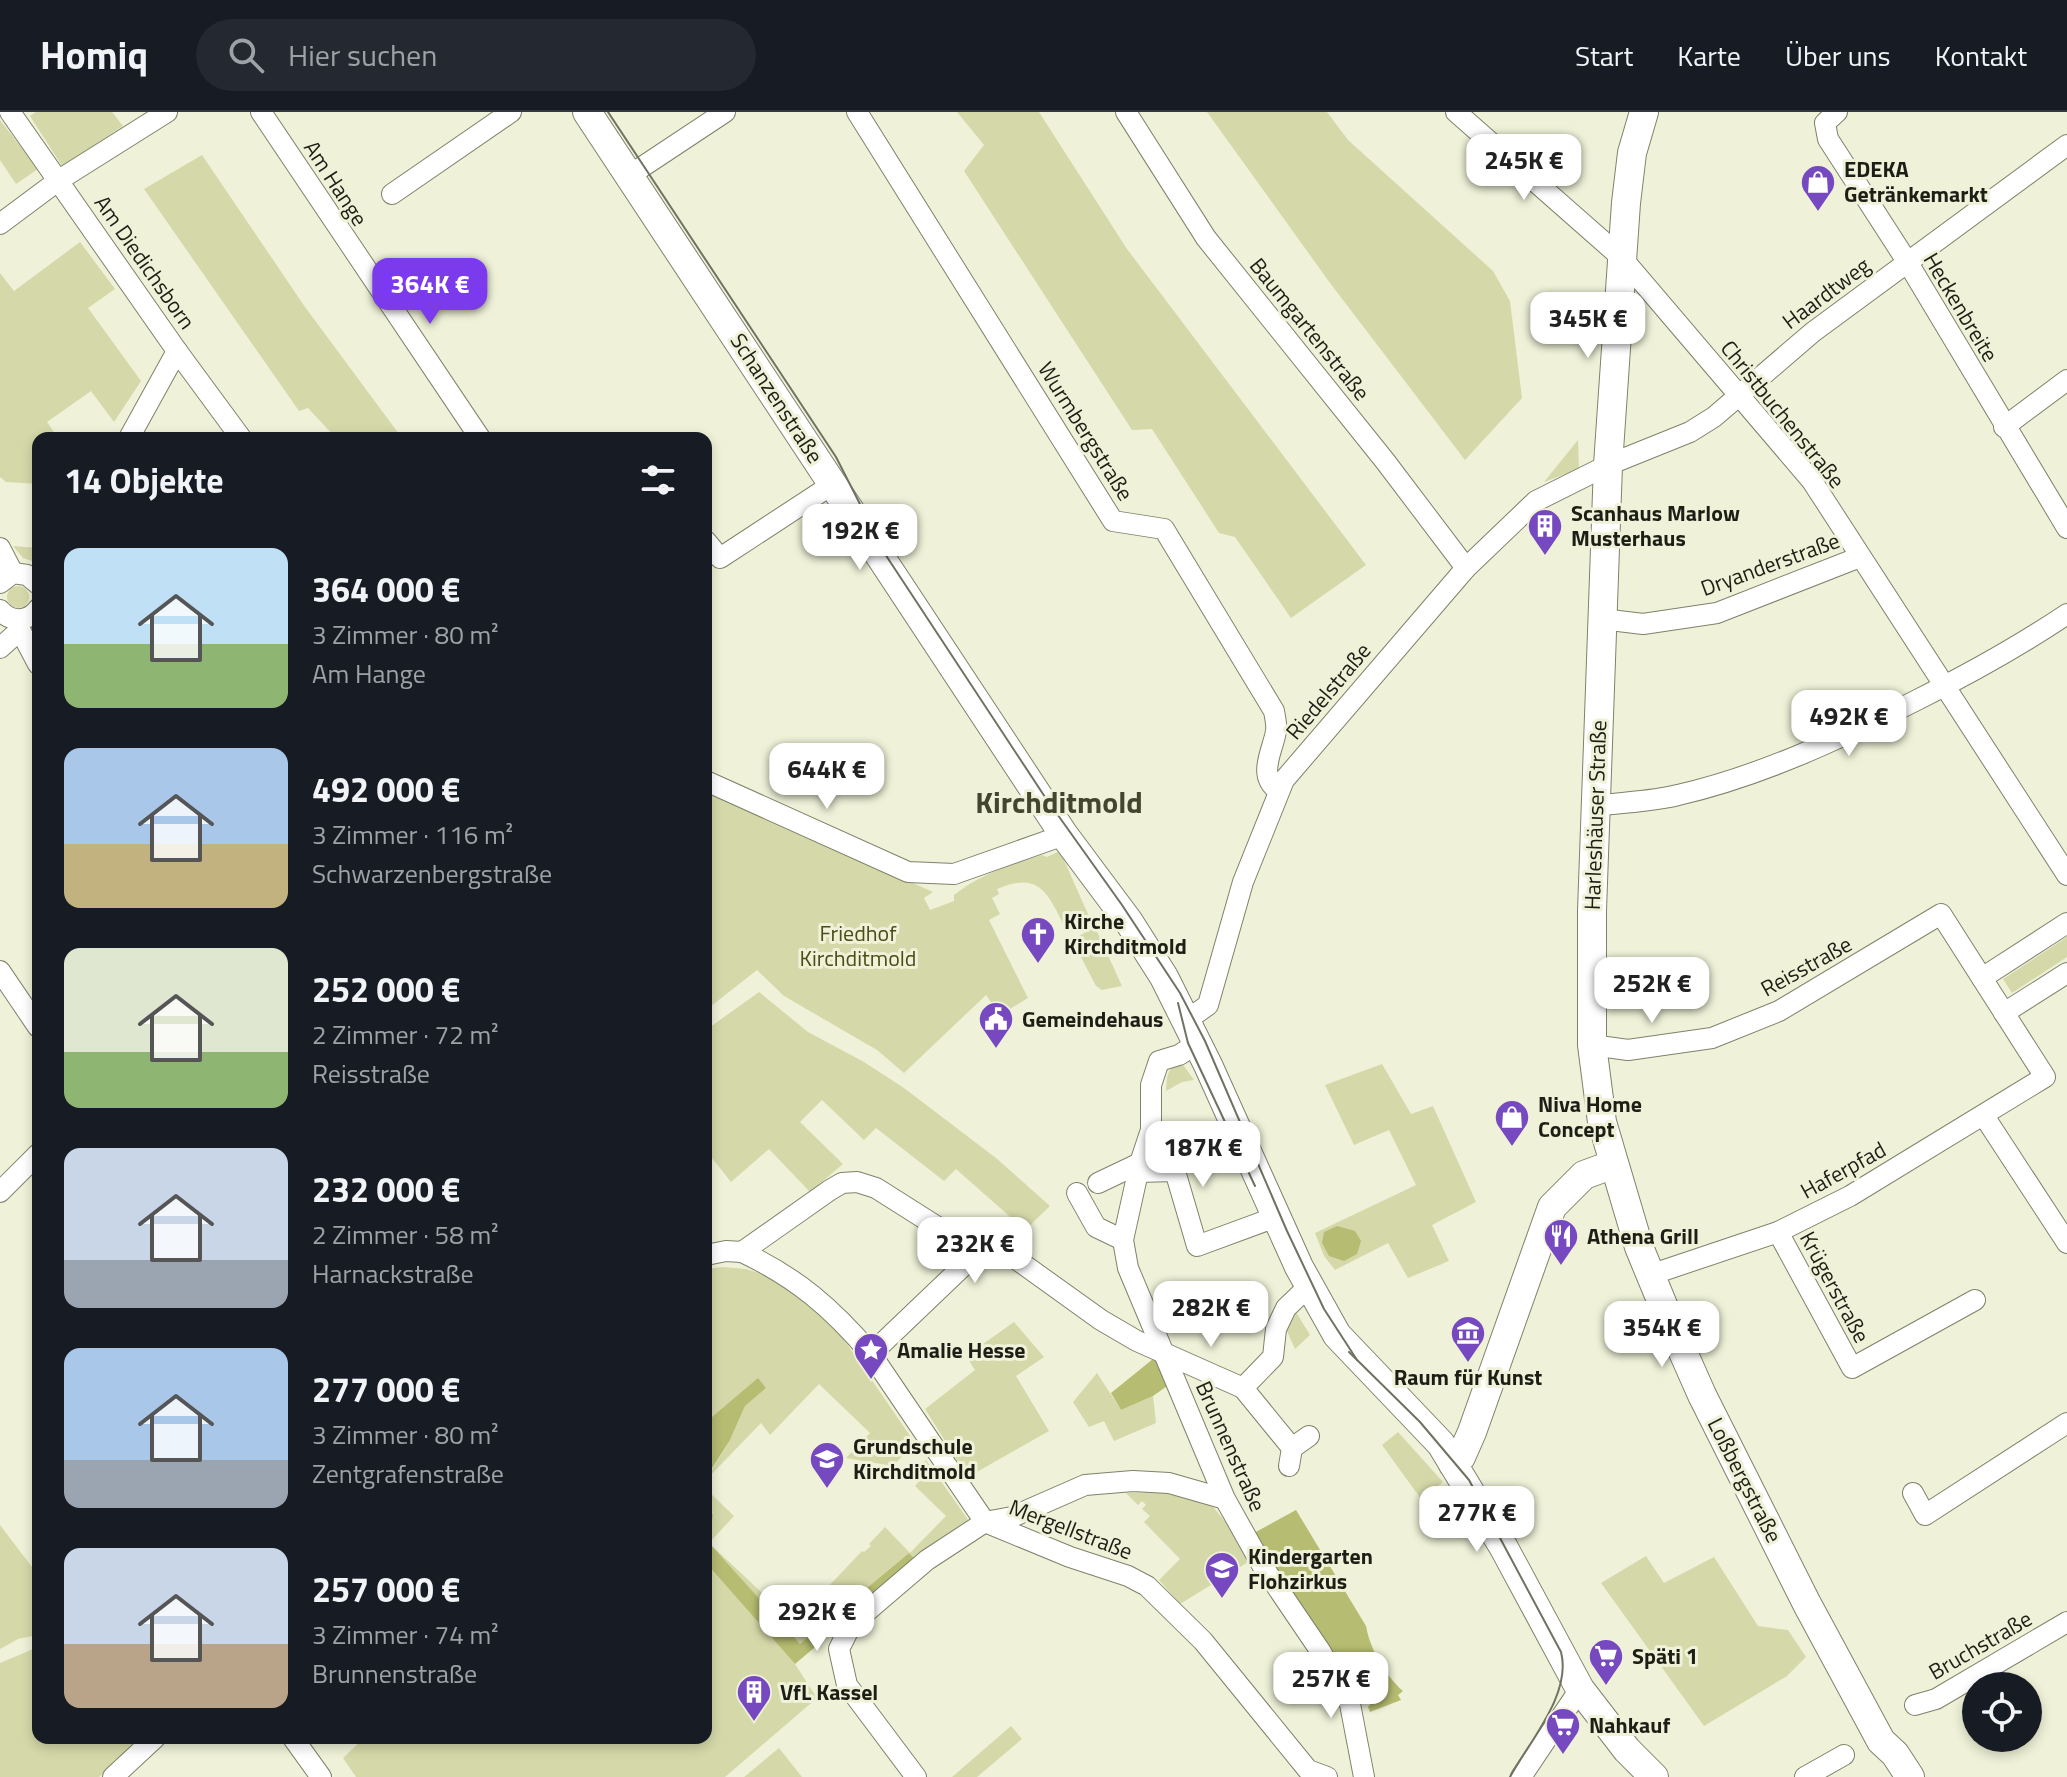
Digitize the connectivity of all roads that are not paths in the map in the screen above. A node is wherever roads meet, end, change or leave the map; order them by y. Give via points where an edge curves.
1 (10, 112) edge
2 (167, 112) edge
3 (261, 112) edge
4 (511, 112) edge
5 (587, 112) edge
6 (725, 112) edge
7 (857, 112) edge
8 (1126, 112) edge
9 (1456, 112) edge
10 (1644, 112) edge
11 (1837, 112) edge
12 (2067, 145) edge
13 (630, 175) junction
14 (59, 180) junction
15 (392, 194) dead end
16 (0, 224) edge
17 (1622, 258) junction
18 (1908, 263) junction
19 (177, 351) junction
20 (2067, 380) edge
21 (1737, 395) junction
22 (2004, 427) junction
23 (132, 432) edge
24 (237, 432) edge
25 (476, 432) edge
26 (1608, 465) junction
27 (833, 484) junction
28 (2067, 528) edge
29 (0, 548) edge
30 (712, 548) edge
31 (1860, 557) junction
32 (1466, 568) junction
33 (7, 578) edge
34 (32, 579) edge
35 (0, 610) edge
36 (32, 614) edge
37 (2067, 614) edge
38 (1602, 619) junction
39 (20, 625) junction
40 (0, 648) edge
41 (32, 651) edge
42 (1943, 687) junction
43 (712, 784) edge
44 (1279, 791) junction
45 (1594, 806) junction
46 (1064, 835) junction
47 (2067, 875) edge
48 (2067, 923) edge
49 (0, 971) edge
50 (2067, 973) edge
51 (1982, 978) junction
52 (2004, 1013) junction
53 (32, 1018) edge
54 (1193, 1032) junction
55 (1592, 1045) junction
56 (1984, 1116) junction
57 (32, 1160) edge
58 (1614, 1164) junction
59 (1139, 1168) junction
60 (1098, 1183) dead end
61 (0, 1192) edge
62 (1077, 1193) dead end
63 (1276, 1217) junction
64 (1778, 1232) junction
65 (1123, 1240) junction
66 (2067, 1243) edge
67 (981, 1249) junction
68 (742, 1252) junction
69 (712, 1254) edge
70 (1650, 1275) junction
71 (1309, 1286) junction
72 (1975, 1300) dead end
73 (1161, 1350) junction
74 (871, 1354) junction
75 (1243, 1388) junction
76 (2067, 1423) edge
77 (1297, 1450) dead end
78 (1453, 1464) junction
79 (1913, 1493) dead end
80 (1225, 1499) junction
81 (985, 1522) junction
82 (2067, 1622) edge
83 (1580, 1689) junction
84 (1915, 1705) dead end
85 (1881, 1741) junction
86 (149, 1744) edge
87 (297, 1744) edge
88 (1844, 1755) dead end
89 (113, 1777) edge
90 (321, 1777) edge
91 (916, 1777) edge
92 (1327, 1777) edge
93 (1364, 1777) edge
94 (1521, 1777) edge
95 (1654, 1777) edge
96 (1805, 1777) edge
97 (1889, 1777) edge
98 (1910, 1777) edge

1 - 14 street, Am Diedichsborn
2 - 14 street
3 - 25 street, Am Hange
4 - 15 street
5 - 13 street, Schanzenstraße
6 - 13 street
7 - 44 street, Wurmbergstraße via 1113,521 1164,529 1274,711 1277,729 1267,775
8 - 32 street, Baumgartenstraße via 1206,238
9 - 17 street, Christbuchenstraße
10 - 17 street, Harleshäuser Straße via 1632,153
11 - 18 street, Heckenbreite via 1825,123 1828,139
12 - 18 street, Haardtweg
13 - 27 street, Schanzenstraße
14 - 16 street
14 - 19 street, Am Diedichsborn
17 - 21 street, Christbuchenstraße
17 - 26 street, Harleshäuser Straße
18 - 21 street, Haardtweg
18 - 22 street, Heckenbreite
19 - 23 street
19 - 24 street, Am Diedichsborn
20 - 22 street
21 - 26 street, Haardtweg via 1690,432
21 - 31 street, Christbuchenstraße via 1812,481
22 - 28 street, Heckenbreite
26 - 32 street, Riedelstraße via 1536,501
26 - 38 street, Harleshäuser Straße
27 - 30 street via 720,558
27 - 46 street, Schanzenstraße
29 - 33 street
31 - 38 street, Dryanderstraße via 1717,613 1643,624
31 - 42 street, Christbuchenstraße
32 - 44 street, Riedelstraße
33 - 34 street
35 - 39 street
36 - 39 street
37 - 42 street
38 - 45 street, Harleshäuser Straße
39 - 40 street
39 - 41 street
42 - 45 street via 1766,769 1677,796
42 - 47 street, Christbuchenstraße
43 - 46 street via 908,872 954,874
44 - 54 street, Riedelstraße via 1243,882 1208,1005
45 - 55 street, Harleshäuser Straße
46 - 54 street, Schanzenstraße via 1129,922
48 - 51 street
49 - 53 street
50 - 52 street
51 - 52 street
51 - 55 street, Reisstraße via 1941,914 1779,1011 1712,1038 1628,1050
52 - 56 street, Haferpfad via 2045,1077
54 - 59 street, Brunnenstraße via 1179,1055 1159,1061 1151,1085 1151,1130
54 - 63 street, Schanzenstraße
55 - 58 street, Harleshäuser Straße via 1602,1122
56 - 64 street, Haferpfad
56 - 66 street
57 - 61 street
58 - 70 street, Loßbergstraße
58 - 78 street via 1584,1175 1552,1207 1472,1432
59 - 60 street
59 - 63 street via 1175,1171 1197,1246
59 - 65 street, Brunnenstraße
62 - 65 street via 1096,1227
63 - 71 street, Schanzenstraße
64 - 70 street, Haferpfad
64 - 72 street, Krügerstraße via 1852,1368
65 - 73 street, Brunnenstraße via 1128,1268
67 - 68 street via 857,1182 830,1190
67 - 73 street via 1009,1254 1101,1320
67 - 74 street
68 - 69 street
68 - 74 street, Mergellstraße via 801,1285
70 - 85 street, Loßbergstraße via 1702,1395
71 - 75 street via 1286,1308 1276,1329 1273,1357
71 - 78 street, Schanzenstraße via 1337,1335 1441,1444
73 - 75 street
73 - 80 street, Brunnenstraße
74 - 81 street, Mergellstraße
75 - 77 street
76 - 79 street via 1925,1515
78 - 83 street, Schanzenstraße
80 - 81 street via 1169,1483 1085,1485 1012,1517
80 - 93 street, Brunnenstraße via 1350,1704
81 - 91 street via 927,1560 851,1625 839,1649 847,1685
81 - 92 street, Mergellstraße via 1147,1586 1203,1641 1308,1770
82 - 84 street, Bruchstraße via 1936,1699
83 - 94 street
83 - 95 street, Schanzenstraße
85 - 97 street, Loßbergstraße
85 - 98 street, Loßbergstraße
86 - 89 street
87 - 90 street
88 - 96 street

